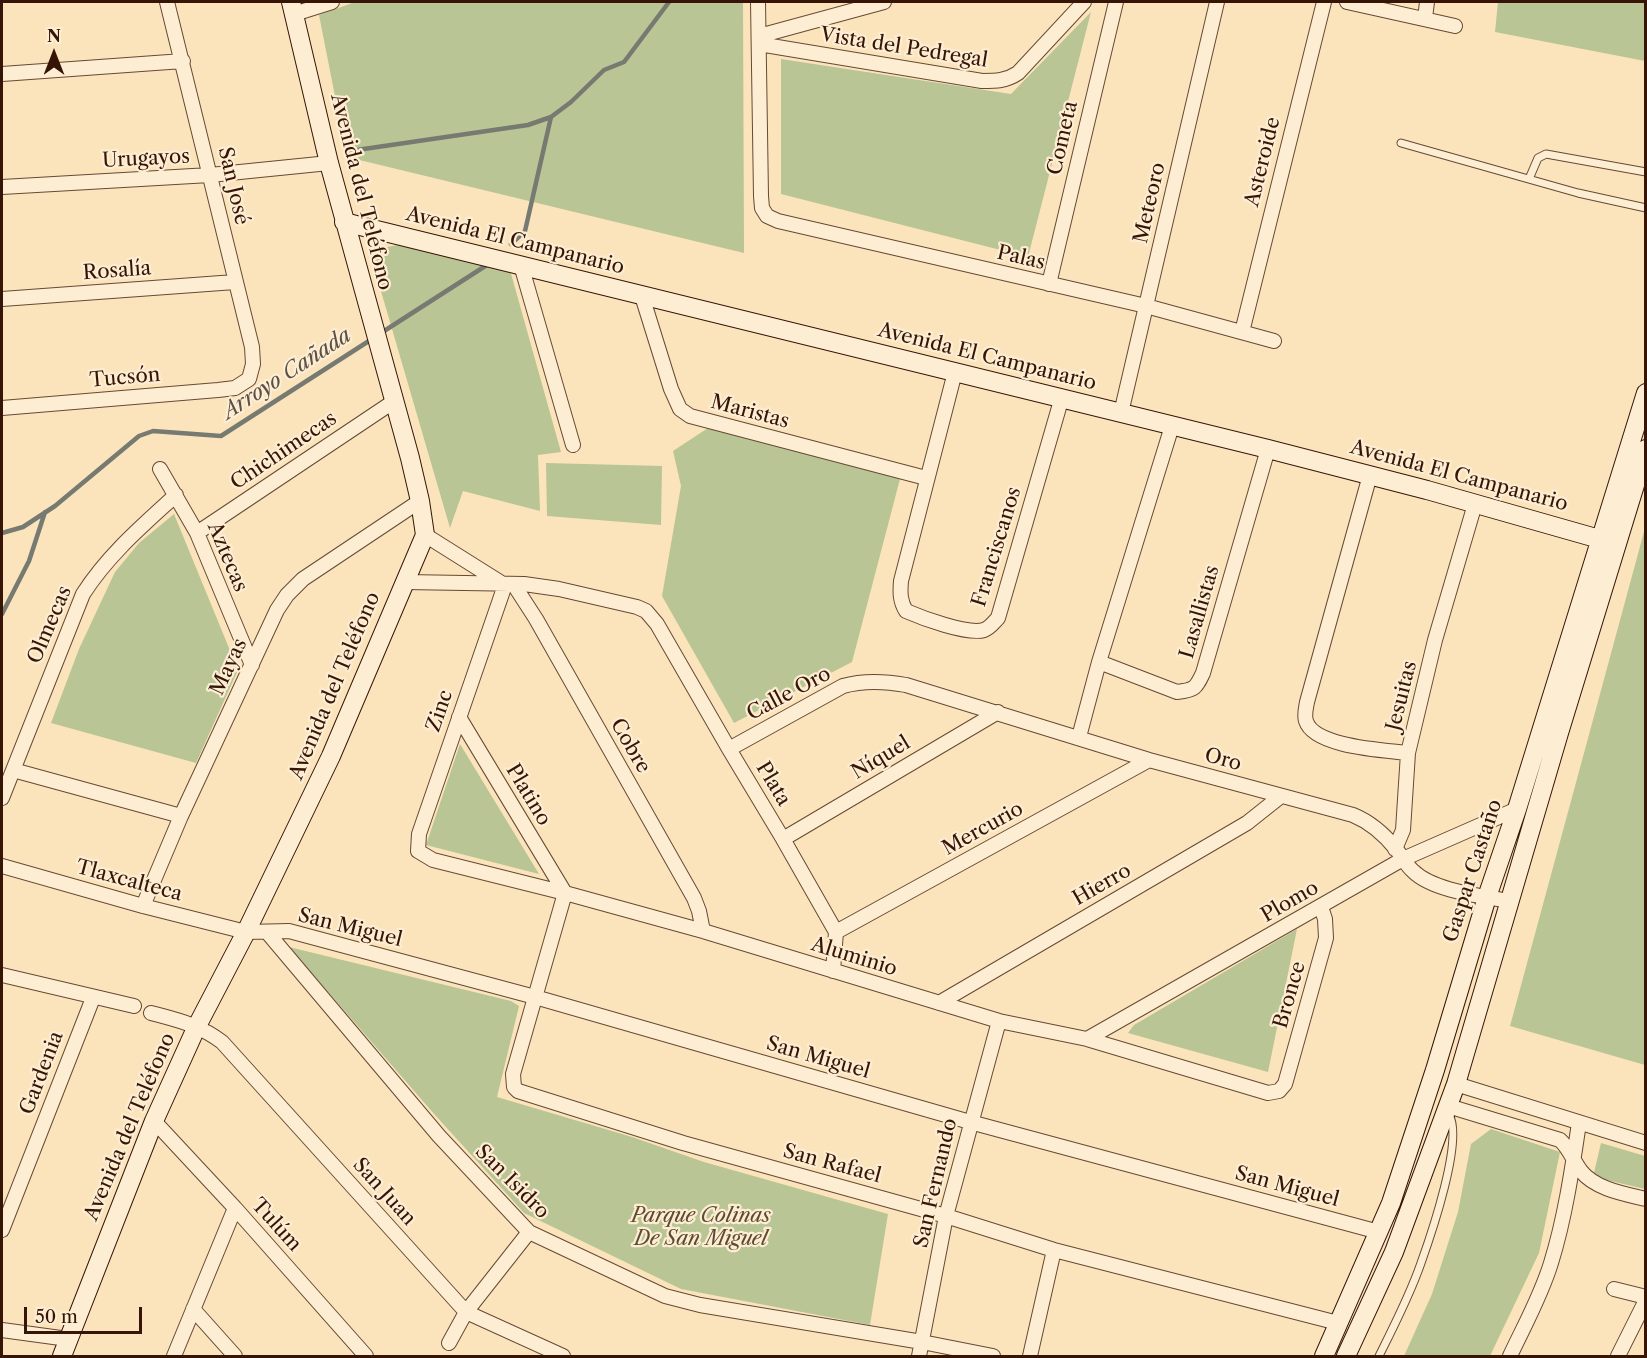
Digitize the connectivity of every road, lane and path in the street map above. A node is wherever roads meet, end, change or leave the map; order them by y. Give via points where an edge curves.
1 (167, 2) edge
2 (332, 2) edge
3 (758, 2) edge
4 (884, 2) edge
5 (1084, 2) edge
6 (1116, 2) edge
7 (1217, 2) edge
8 (1324, 2) edge
9 (1347, 2) edge
10 (1427, 2) edge
11 (293, 8) edge
12 (1425, 18) junction
13 (1455, 26) dead end
14 (759, 40) junction
15 (183, 61) junction
16 (2, 74) edge
17 (1401, 143) dead end
18 (329, 163) junction
19 (1646, 172) edge
20 (210, 175) junction
21 (1530, 179) junction
22 (2, 187) edge
23 (1646, 208) edge
24 (344, 222) junction
25 (521, 265) junction
26 (235, 282) junction
27 (1049, 284) junction
28 (642, 296) junction
29 (2, 299) edge
30 (1146, 306) junction
31 (1242, 332) junction
32 (1274, 341) dead end
33 (955, 372) junction
34 (249, 379) joint
35 (1646, 393) edge
36 (1062, 397) junction
37 (393, 402) junction
38 (2, 408) edge
39 (1121, 413) junction
40 (1172, 426) junction
41 (573, 445) dead end
42 (1268, 449) junction
43 (1646, 449) edge
44 (160, 469) dead end
45 (1370, 475) junction
46 (926, 478) junction
47 (1641, 483) edge
48 (176, 495) junction
49 (420, 501) junction
50 (1475, 504) junction
51 (196, 533) junction
52 (425, 535) junction
53 (1609, 541) junction
54 (405, 582) junction
55 (509, 585) junction
56 (657, 624) joint
57 (1099, 662) junction
58 (252, 665) junction
59 (906, 685) joint
60 (998, 712) junction
61 (459, 717) junction
62 (1079, 737) junction
63 (729, 749) junction
64 (1408, 753) junction
65 (1149, 760) junction
66 (12, 770) junction
67 (1281, 796) junction
68 (2, 798) edge
69 (1517, 808) junction
70 (181, 816) junction
71 (783, 839) junction
72 (418, 851) joint
73 (1399, 854) junction
74 (2, 866) edge
75 (565, 893) junction
76 (1487, 897) junction
77 (1509, 901) junction
78 (142, 906) junction
79 (1321, 907) junction
80 (703, 931) junction
81 (246, 932) junction
82 (267, 932) junction
83 (836, 932) junction
84 (833, 971) junction
85 (2, 975) edge
86 (535, 997) junction
87 (93, 998) junction
88 (939, 1003) junction
89 (134, 1006) dead end
90 (151, 1013) dead end
91 (999, 1021) junction
92 (196, 1026) junction
93 (1087, 1040) junction
94 (1456, 1084) junction
95 (1279, 1091) joint
96 (1447, 1109) junction
97 (154, 1121) junction
98 (970, 1122) junction
99 (1580, 1123) junction
100 (1646, 1143) edge
101 (1573, 1160) junction
102 (1646, 1198) edge
103 (235, 1208) junction
104 (946, 1216) junction
105 (2, 1230) edge
106 (529, 1232) junction
107 (1379, 1232) junction
108 (1054, 1250) junction
109 (1614, 1289) dead end
110 (1646, 1298) edge
111 (193, 1309) junction
112 (466, 1312) junction
113 (1338, 1323) junction
114 (2, 1330) edge
115 (922, 1342) junction
116 (449, 1343) dead end
117 (65, 1348) edge
118 (174, 1356) edge
119 (236, 1356) edge
120 (366, 1356) edge
121 (563, 1356) edge
122 (919, 1356) edge
123 (993, 1356) edge
124 (1030, 1356) edge
125 (1324, 1356) edge
126 (1346, 1356) edge
127 (1380, 1356) edge
128 (1510, 1356) edge
129 (1618, 1356) edge

1 - 15 street, San José
2 - 11 street
3 - 14 street
4 - 14 street
5 - 14 street, Vista del Pedregal via 1018,73 996,81
6 - 27 street, Cometa
7 - 30 street, Meteoro
8 - 31 street, Asteroide
9 - 12 street
10 - 12 street
11 - 18 street, Avenida del Teléfono
12 - 13 street
14 - 27 street, Palas via 759,177 762,208 767,216
15 - 16 street
15 - 20 street, San José
17 - 21 lane
18 - 20 street, Urugayos
18 - 24 street, Avenida del Teléfono
19 - 21 lane via 1546,154 1538,158
20 - 22 street, Urugayos
20 - 26 street, San José
21 - 23 lane
24 - 25 street, Avenida El Campanario
24 - 37 street, Avenida del Teléfono
25 - 28 street, Avenida El Campanario
25 - 41 street
26 - 29 street, Rosalía
26 - 34 street, San José via 252,347
27 - 30 street, Palas
28 - 33 street, Avenida El Campanario
28 - 46 street, Maristas via 671,389 680,409 690,416
30 - 31 street, Palas
30 - 39 street, Meteoro
31 - 32 street, Palas
33 - 36 street, Avenida El Campanario
33 - 46 street, Franciscanos
34 - 38 street, Tucsón via 235,388 218,390
35 - 53 street, Gaspar Castaño
36 - 39 street, Avenida El Campanario
36 - 46 street, Franciscanos via 1003,604 990,627 969,630 916,616 901,604 901,581
37 - 49 street, Avenida del Teléfono
37 - 51 street, Chichimecas
39 - 40 street, Avenida El Campanario
40 - 42 street, Avenida El Campanario
40 - 57 street
42 - 45 street, Avenida El Campanario
42 - 57 street, Lasallistas via 1197,686 1178,692
43 - 47 street, Gaspar Castaño
44 - 48 street, Aztecas
45 - 50 street, Avenida El Campanario
45 - 64 street, Jesuitas via 1307,702 1306,721 1312,731 1338,742
47 - 53 street, Gaspar Castaño
48 - 51 street, Aztecas
48 - 66 street, Olmecas via 121,545 83,594
49 - 52 street, Avenida del Teléfono
49 - 58 street, Mayas via 303,579 277,610
50 - 53 street, Avenida El Campanario
50 - 64 street, Jesuitas via 1435,640
51 - 58 street, Aztecas
52 - 54 street, Avenida del Teléfono
52 - 55 street, Cobre
53 - 69 street, Gaspar Castaño
53 - 77 street, Gaspar Castaño
54 - 55 street, Cobre
54 - 81 street, Avenida del Teléfono via 331,756
55 - 56 street, Cobre via 559,589 623,602 646,611
55 - 61 street, Zinc
55 - 80 street, Cobre via 536,619 694,898
56 - 63 street, Plata
57 - 62 street
58 - 70 street, Mayas
59 - 60 street, Oro
59 - 63 street, Calle Oro via 884,681 843,686
60 - 62 street, Oro
60 - 71 street, Níquel
61 - 72 street, Zinc via 419,834
61 - 75 street, Platino
62 - 65 street, Oro
63 - 71 street, Plata
64 - 73 street
65 - 67 street, Oro
65 - 83 street, Mercurio
66 - 68 street, Olmecas
66 - 70 street
67 - 73 street, Oro via 1361,818
67 - 88 street, Hierro via 1247,823
69 - 73 street, Plomo
69 - 76 street, Gaspar Castaño
70 - 78 street, Mayas
71 - 83 street, Plata
72 - 75 street, Aluminio via 432,860
73 - 76 street, Oro via 1412,871 1433,884
73 - 79 street, Plomo
74 - 78 street, Tlaxcalteca
75 - 80 street, Aluminio
75 - 86 street, San Rafael
76 - 77 street, Oro
76 - 107 street, Gaspar Castaño via 1435,1070
77 - 94 street, Gaspar Castaño
78 - 81 street, Tlaxcalteca
79 - 93 street, Plomo
79 - 95 street, Bronce via 1326,939 1285,1084
80 - 84 street, Aluminio
81 - 82 street, San Miguel
81 - 92 street, Avenida del Teléfono
82 - 86 street, San Miguel via 289,931
82 - 106 street, San Isidro via 439,1136
83 - 84 street
84 - 88 street, Aluminio
85 - 87 street
86 - 98 street, San Miguel
86 - 104 street, San Rafael via 513,1074 518,1091 683,1143
87 - 89 street
87 - 105 street, Gardenia
88 - 91 street, Aluminio
90 - 92 street, San Juan
91 - 93 street, Aluminio
91 - 98 street, San Fernando
92 - 97 street, Avenida del Teléfono
92 - 112 street, San Juan via 222,1041
93 - 95 street, Aluminio via 1251,1089
94 - 96 street, Gaspar Castaño
94 - 99 street
96 - 101 street via 1560,1140
96 - 126 street, Gaspar Castaño via 1395,1252
96 - 127 lane via 1453,1127 1452,1151 1438,1209 1420,1265
97 - 103 street, Tulúm
97 - 117 street, Avenida del Teléfono
98 - 104 street, San Fernando
98 - 107 street, San Miguel
99 - 100 street
99 - 101 street
101 - 102 street via 1595,1182
101 - 128 street via 1551,1264
103 - 111 street
103 - 120 street, Tulúm
104 - 108 street, San Rafael
104 - 115 street, San Fernando
106 - 112 street
106 - 115 street, San Isidro via 665,1296
107 - 113 street, Gaspar Castaño
108 - 113 street, San Rafael
108 - 124 street
109 - 110 street
110 - 129 street
111 - 118 street
111 - 119 street
112 - 116 street
112 - 121 street, San Juan
113 - 125 street, Gaspar Castaño
114 - 117 street
115 - 122 street, San Fernando
115 - 123 street, San Isidro

